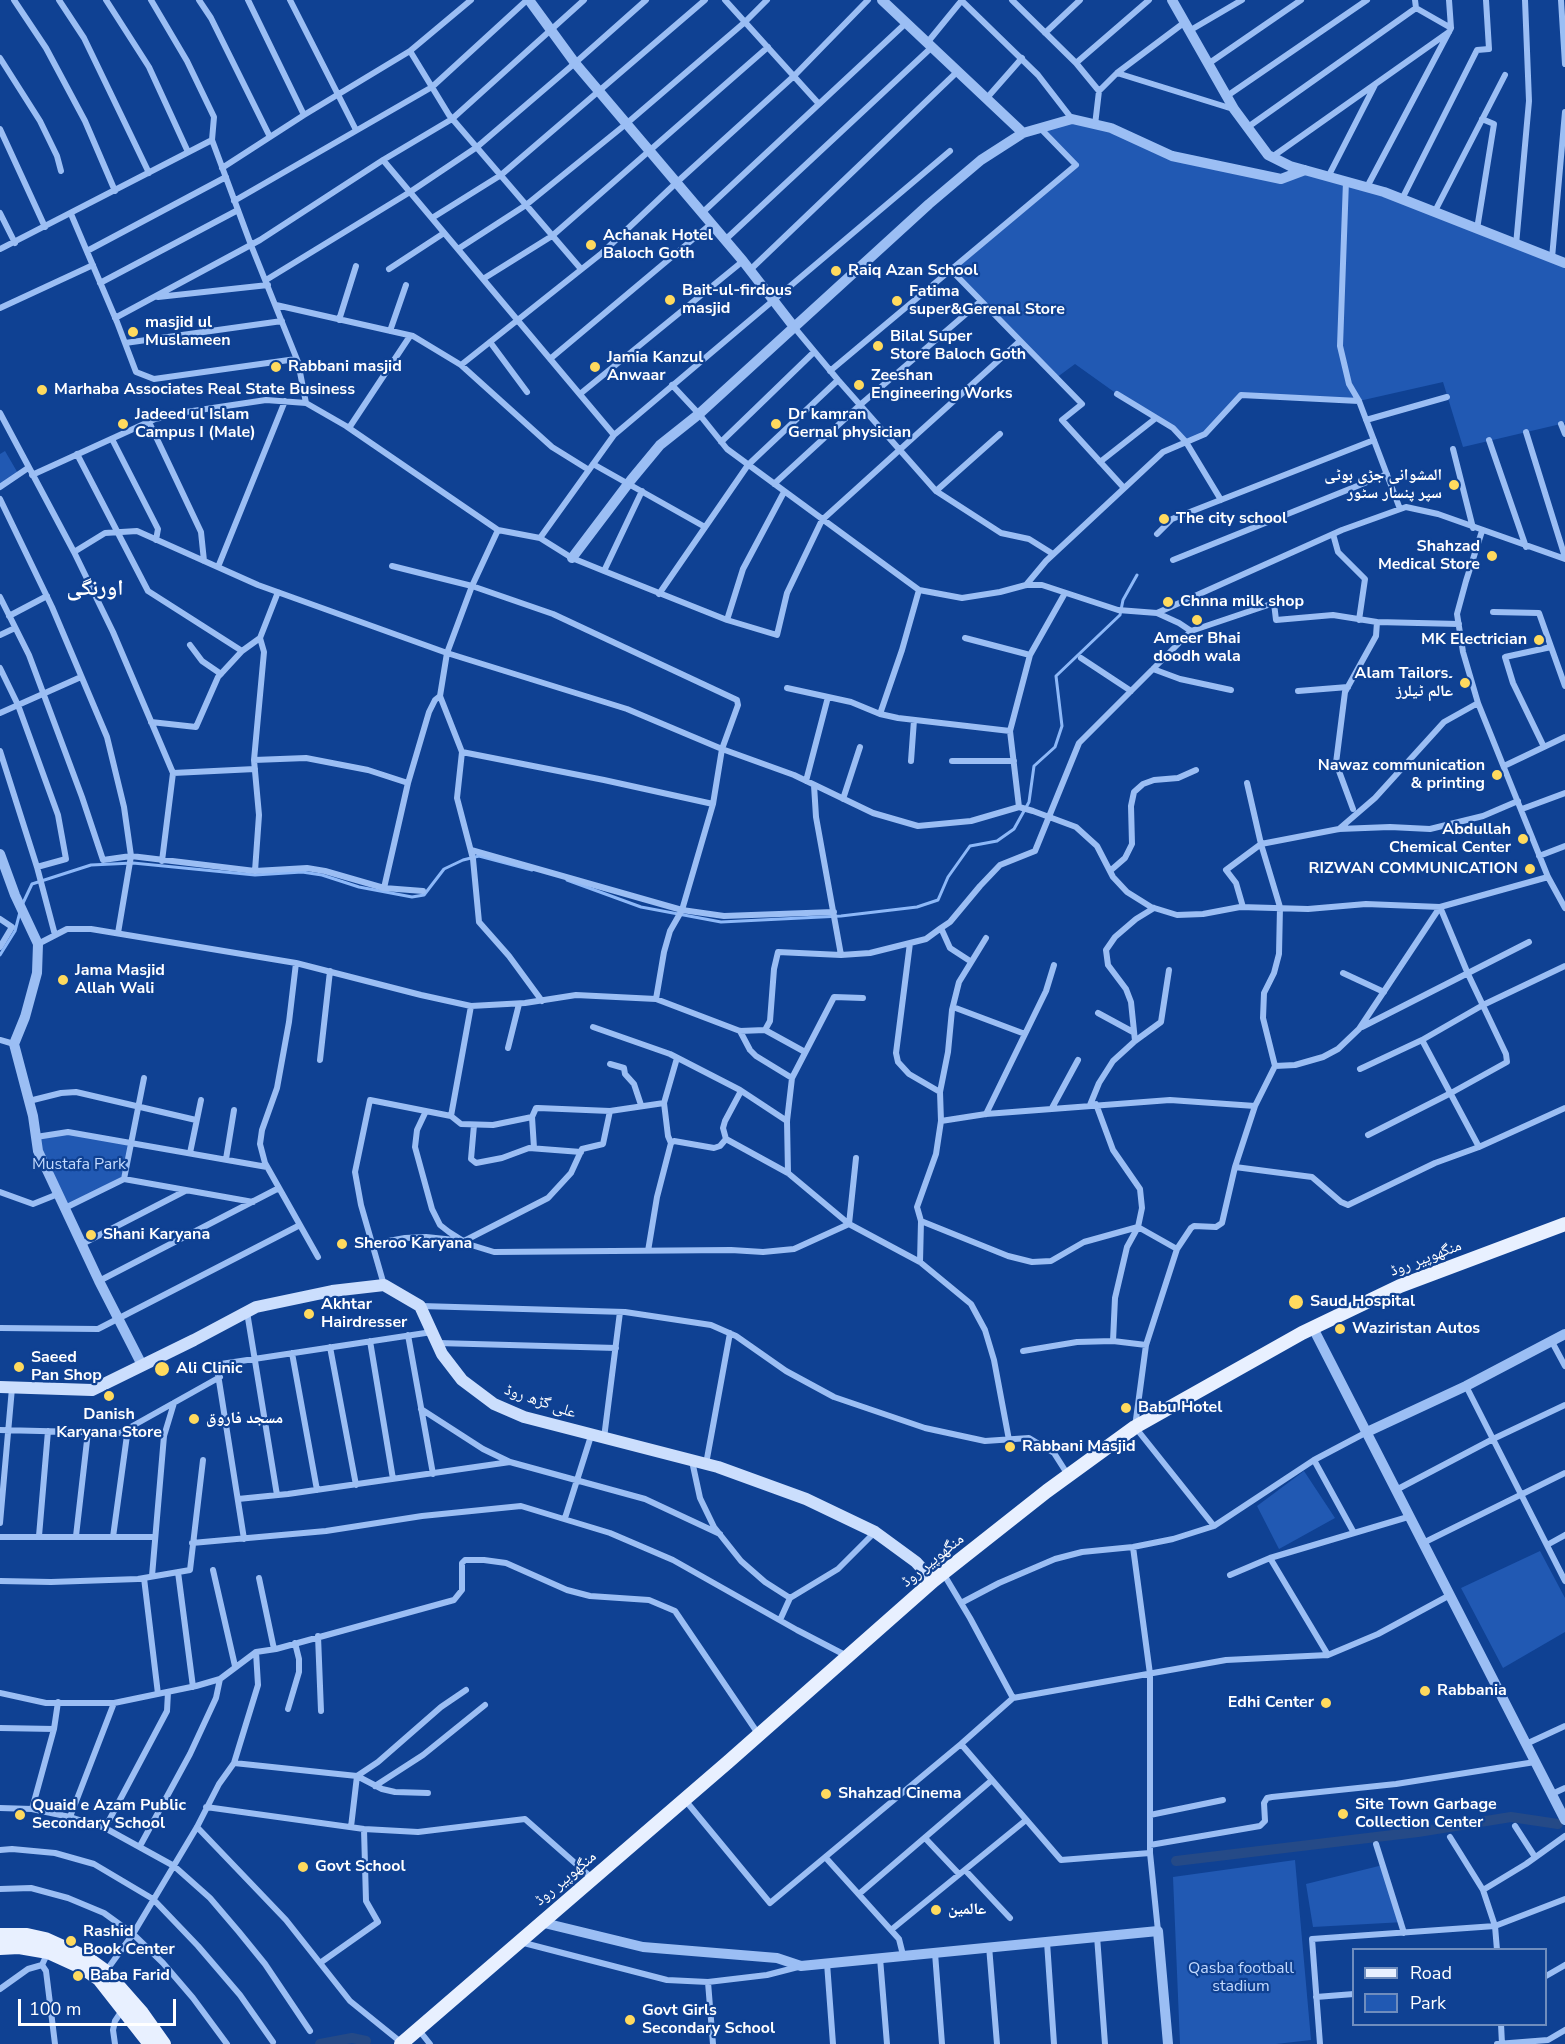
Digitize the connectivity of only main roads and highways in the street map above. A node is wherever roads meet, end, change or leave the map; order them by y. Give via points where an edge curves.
1 (1565, 1224) edge
2 (6, 1387) edge
3 (938, 1577) junction
4 (6, 1941) edge
5 (102, 1975) junction
6 (150, 2044) edge
7 (164, 2044) edge
8 (401, 2044) edge

1 - 3 main road, منگھوپیر روڈ via 1400,1286 1312,1328 1135,1427
2 - 3 main road, علی گڑھ روڈ via 92,1390 256,1307 384,1285 420,1306 442,1354 462,1380 494,1404 524,1418 706,1464 806,1499 875,1532
3 - 8 main road, منگھوپیر روڈ
4 - 5 main road via 45,1959
4 - 5 main road via 36,1937 61,1945 87,1958
5 - 6 main road
5 - 7 main road via 142,2013

